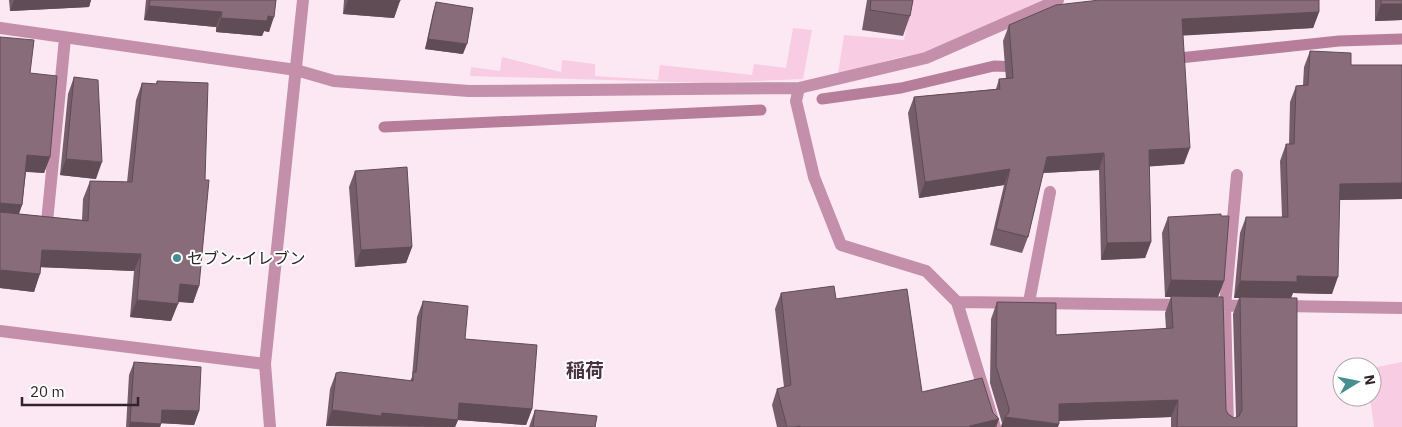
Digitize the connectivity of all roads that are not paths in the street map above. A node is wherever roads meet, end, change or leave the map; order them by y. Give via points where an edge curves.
1 (303, 0) edge
2 (1058, 0) edge
3 (0, 28) edge
4 (65, 38) junction
5 (296, 70) junction
6 (799, 88) junction
7 (1237, 174) dead end
8 (1050, 192) dead end
9 (47, 222) edge
10 (957, 302) junction
11 (1029, 302) junction
12 (1225, 306) junction
13 (1402, 308) edge
14 (0, 331) edge
15 (265, 364) junction
16 (270, 427) edge
17 (994, 427) edge
18 (1228, 427) edge

1 - 5 street
2 - 6 street via 926,58
3 - 4 street
4 - 5 street
4 - 9 street
5 - 6 street via 334,81 469,91
5 - 15 street
6 - 10 street via 796,101 814,177 841,245 926,271
7 - 12 street
8 - 11 street
10 - 11 street
10 - 17 street
11 - 12 street
12 - 13 street
12 - 18 street
14 - 15 street
15 - 16 street

